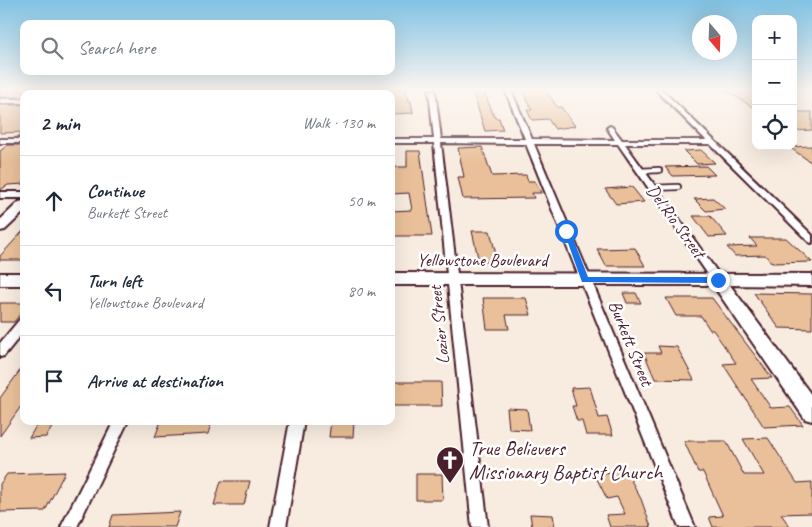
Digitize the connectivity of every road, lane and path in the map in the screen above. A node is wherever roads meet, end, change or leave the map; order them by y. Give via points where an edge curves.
1 (435, 115) edge
2 (518, 115) edge
3 (684, 115) edge
4 (610, 128) dead end
5 (0, 141) edge
6 (20, 141) edge
7 (395, 142) edge
8 (438, 142) junction
9 (529, 142) junction
10 (619, 142) junction
11 (712, 142) junction
12 (659, 170) dead end
13 (640, 171) junction
14 (678, 187) dead end
15 (652, 188) junction
16 (0, 195) edge
17 (20, 195) edge
18 (20, 209) edge
19 (0, 227) edge
20 (812, 240) edge
21 (0, 279) edge
22 (20, 279) edge
23 (395, 280) edge
24 (453, 280) junction
25 (585, 280) junction
26 (718, 280) junction
27 (812, 280) edge
28 (20, 327) edge
29 (0, 352) edge
30 (812, 412) edge
31 (119, 425) edge
32 (296, 425) edge
33 (69, 527) edge
34 (278, 527) edge
35 (480, 527) edge
36 (687, 527) edge

1 - 8 street, Lozier Street
2 - 9 street, Burkett Street
3 - 11 street
4 - 10 street, Del Rio Street
5 - 6 street
7 - 8 street
8 - 9 street
8 - 24 street, Lozier Street
9 - 10 street
9 - 25 street, Burkett Street
10 - 11 street
10 - 13 street, Del Rio Street
11 - 20 street
12 - 13 lane
13 - 15 street, Del Rio Street
14 - 15 lane
15 - 26 street, Del Rio Street
16 - 17 street
18 - 19 street
21 - 22 street
23 - 24 street, Yellowstone Boulevard
24 - 25 street, Yellowstone Boulevard
24 - 35 street, Lozier Street
25 - 26 street, Yellowstone Boulevard
25 - 36 street, Burkett Street
26 - 27 street, Yellowstone Boulevard
26 - 30 street, Del Rio Street
28 - 29 street
31 - 33 street
32 - 34 street

